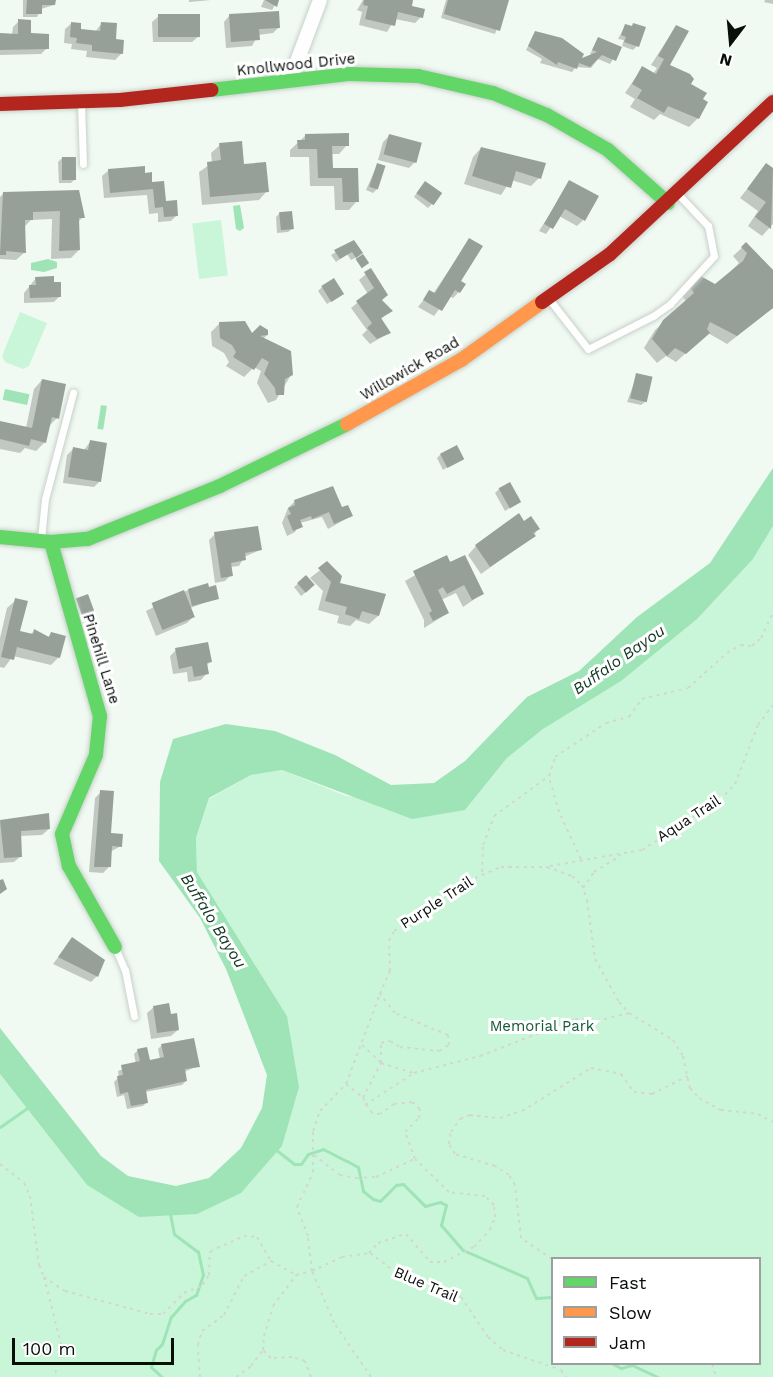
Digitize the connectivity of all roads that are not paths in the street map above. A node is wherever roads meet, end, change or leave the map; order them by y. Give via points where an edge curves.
1 (320, 0) edge
2 (290, 80) junction
3 (81, 101) junction
4 (773, 102) edge
5 (0, 104) edge
6 (83, 164) dead end
7 (673, 198) junction
8 (549, 299) junction
9 (72, 393) dead end
10 (0, 537) edge
11 (46, 542) junction
12 (115, 947) joint
13 (134, 1016) dead end

1 - 2 street
2 - 3 street, Knollwood Drive
2 - 7 street, Knollwood Drive via 350,74 418,76 493,93 548,115 608,150
3 - 5 street, Knollwood Drive
3 - 6 lane
4 - 7 street, Willowick Road
7 - 8 street, Willowick Road
7 - 8 lane via 708,226 714,256 670,304 588,349
8 - 11 street, Willowick Road via 460,360 284,455 145,519 88,539
9 - 11 lane via 45,499
10 - 11 street, Willowick Road
11 - 12 street, Pinehill Lane via 100,716 96,755 62,834 69,866
12 - 13 lane

